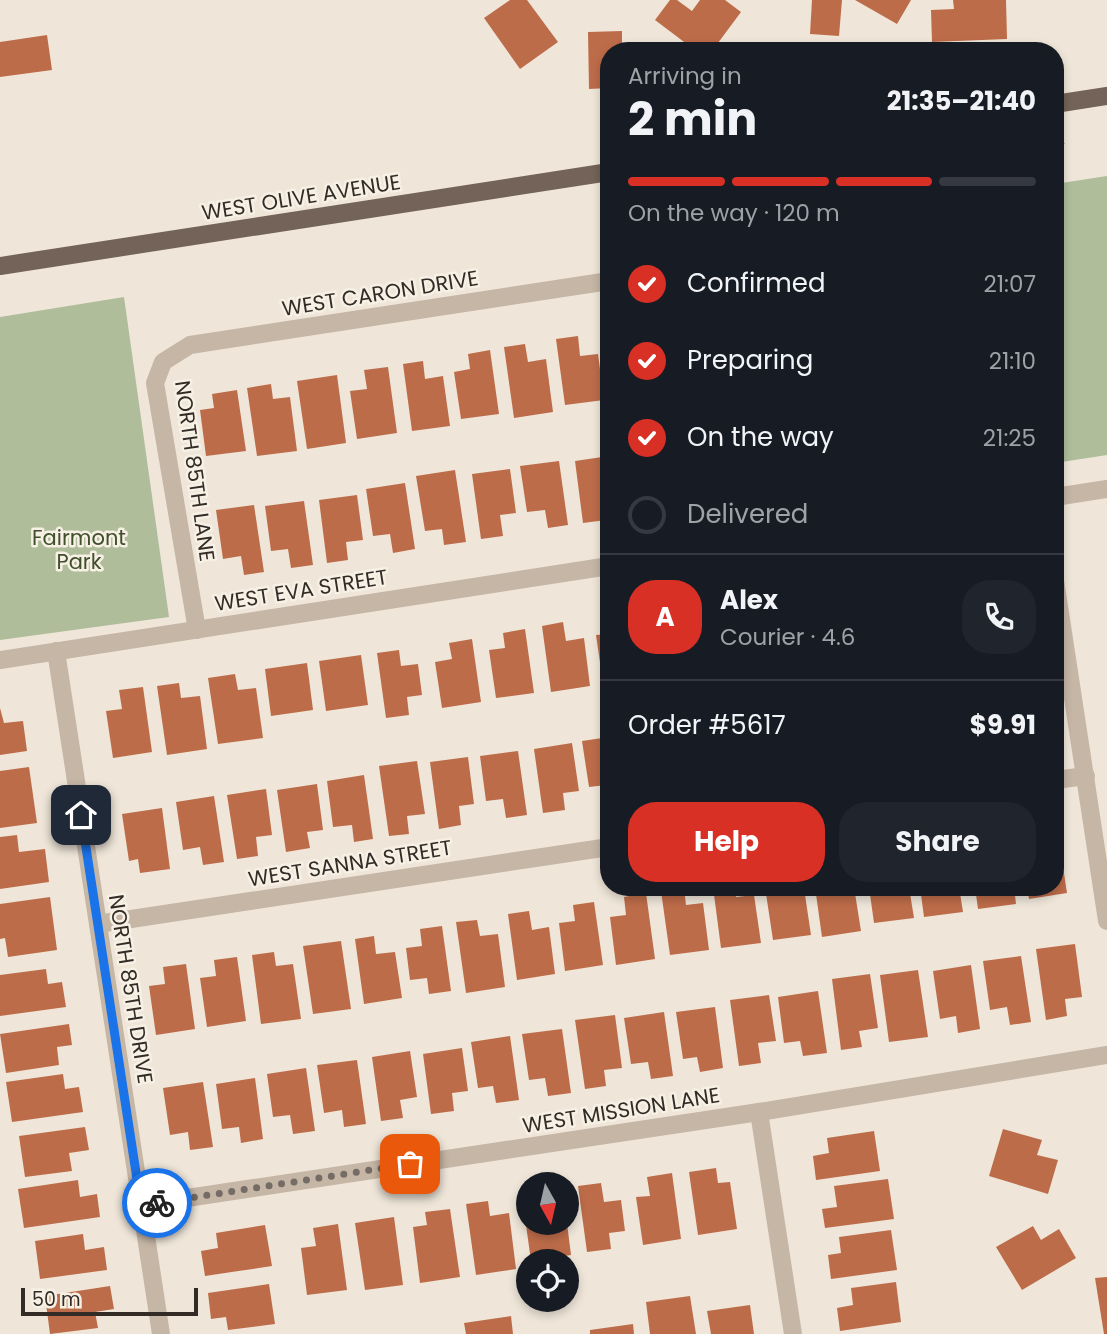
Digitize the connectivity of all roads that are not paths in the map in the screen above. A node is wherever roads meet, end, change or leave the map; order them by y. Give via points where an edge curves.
1 (1107, 96) edge
2 (1064, 103) edge
3 (600, 173) edge
4 (0, 266) edge
5 (600, 282) edge
6 (163, 362) joint
7 (1107, 489) edge
8 (1064, 495) edge
9 (600, 567) edge
10 (197, 630) junction
11 (1064, 637) edge
12 (56, 652) junction
13 (0, 660) edge
14 (1086, 776) junction
15 (1064, 779) edge
16 (600, 848) edge
17 (1107, 921) edge
18 (98, 924) junction
19 (1107, 1055) edge
20 (759, 1112) junction
21 (141, 1205) junction
22 (161, 1334) edge
23 (793, 1334) edge

1 - 2 main road
3 - 4 main road, WEST OLIVE AVENUE
5 - 6 street, WEST CARON DRIVE via 190,345
6 - 10 street, NORTH 85TH LANE via 155,383
7 - 8 street
9 - 10 street, WEST EVA STREET
10 - 12 street, WEST EVA STREET
11 - 14 street
12 - 13 street, WEST EVA STREET
12 - 18 street, NORTH 85TH DRIVE
14 - 15 street
14 - 17 street
16 - 18 street, WEST SANNA STREET
18 - 21 street, NORTH 85TH DRIVE
19 - 20 street, WEST MISSION LANE
20 - 21 street, WEST MISSION LANE
20 - 23 street
21 - 22 street, NORTH 85TH DRIVE

